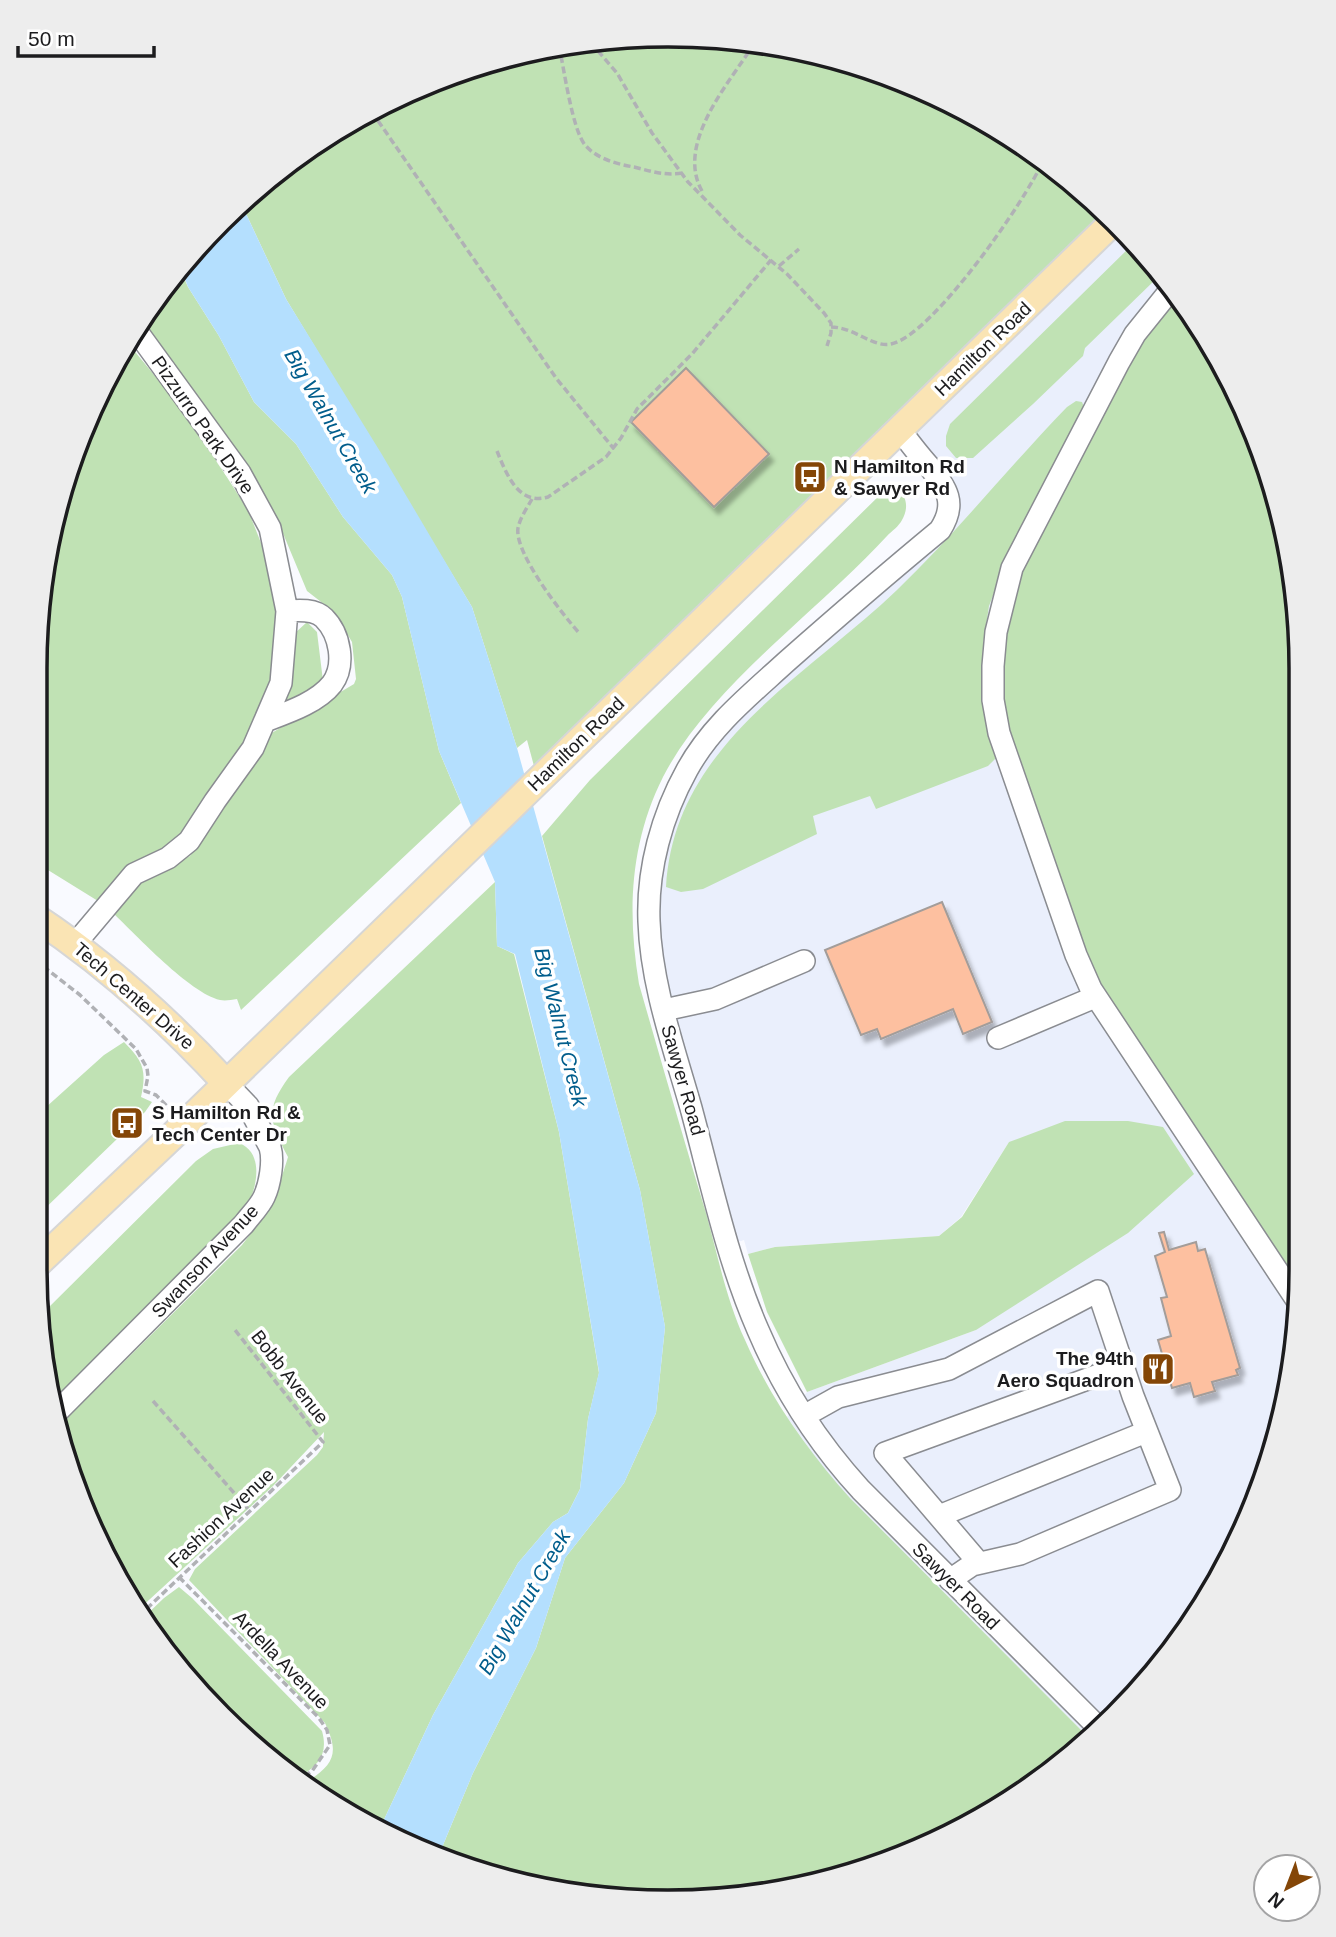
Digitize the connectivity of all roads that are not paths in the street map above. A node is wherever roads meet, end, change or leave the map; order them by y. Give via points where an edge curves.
1 (1106, 228) edge
2 (1165, 297) edge
3 (142, 339) edge
4 (900, 430) junction
5 (287, 611) junction
6 (265, 721) junction
7 (47, 925) edge
8 (75, 944) junction
9 (804, 961) dead end
10 (1095, 997) junction
11 (663, 1010) junction
12 (998, 1038) dead end
13 (226, 1083) junction
14 (47, 1255) edge
15 (1288, 1288) edge
16 (1123, 1366) junction
17 (63, 1406) edge
18 (804, 1416) junction
19 (1146, 1432) junction
20 (939, 1516) junction
21 (979, 1563) junction
22 (950, 1580) junction
23 (1092, 1722) edge

1 - 4 main road, Hamilton Road
2 - 10 street via 1135,334 1025,540 1012,568 996,632 993,700 999,733 1076,955
3 - 5 street, Pizzurro Park Drive via 240,473 270,528
4 - 11 street, Sawyer Road via 942,483 949,496 948,518 940,530 737,707 708,737 687,770 663,825 650,887 652,957
4 - 13 main road, Hamilton Road
5 - 6 street, Pizzurro Park Drive via 281,683
5 - 6 street via 304,610 323,617 338,639 340,662 332,684 317,697
6 - 8 street, Pizzurro Park Drive via 253,748 189,841 168,858 134,874
7 - 8 main road, Tech Center Drive
8 - 13 main road, Tech Center Drive via 138,995
9 - 11 street via 715,999
10 - 12 street
10 - 15 street
11 - 18 street, Sawyer Road via 745,1297 772,1361
13 - 14 main road, Hamilton Road
13 - 17 street, Swanson Avenue via 248,1106 270,1147 264,1197 236,1233
16 - 18 street via 1098,1291 949,1369 838,1397
16 - 19 street
16 - 20 street via 885,1453
18 - 22 street, Sawyer Road via 846,1474
19 - 20 street
19 - 21 street via 1170,1490 1020,1554
20 - 21 street
21 - 22 street
22 - 23 street, Sawyer Road

